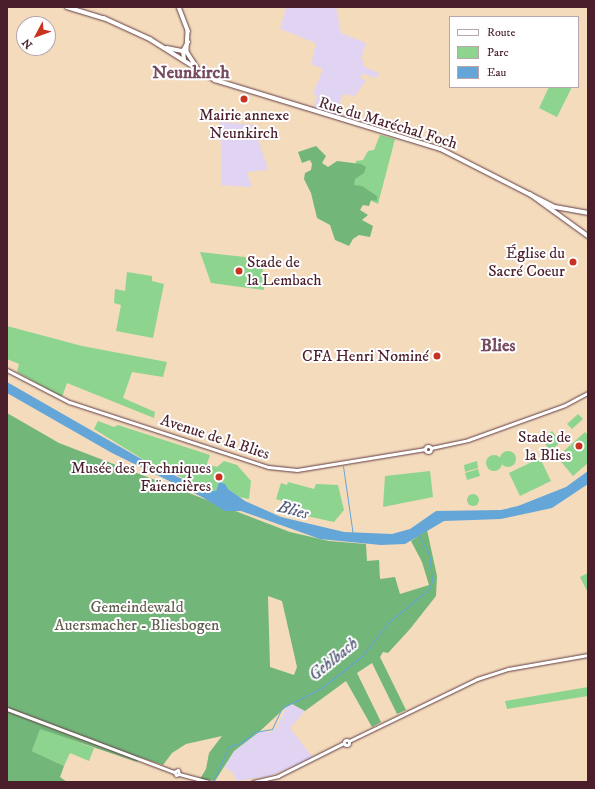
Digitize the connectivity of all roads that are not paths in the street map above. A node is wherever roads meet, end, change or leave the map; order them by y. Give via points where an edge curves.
1 (67, 7) edge
2 (179, 7) edge
3 (164, 47) junction
4 (183, 54) junction
5 (199, 70) junction
6 (546, 205) junction
7 (553, 206) junction
8 (551, 211) junction
9 (588, 213) edge
10 (588, 236) edge
11 (7, 370) edge
12 (588, 393) edge
13 (588, 655) edge
14 (7, 709) edge
15 (268, 781) edge
16 (208, 782) edge
17 (254, 782) edge

1 - 3 main road via 112,22
2 - 4 main road via 186,23 188,41
3 - 4 main road
3 - 4 main road
4 - 5 main road, Rue du Maréchal Foch
4 - 5 main road, Rue du Maréchal Foch via 184,61
5 - 6 main road, Rue du Maréchal Foch via 215,80 232,86 448,152 530,194
6 - 7 main road
6 - 8 main road
7 - 8 main road
7 - 9 main road
8 - 10 main road
11 - 12 main road, Avenue de la Blies via 69,402 268,467 297,470 425,450 429,452 431,448 468,440 565,405
13 - 15 main road via 508,669 477,679 349,741 348,745 344,744
14 - 16 main road via 174,772 178,770 179,774
15 - 17 main road

